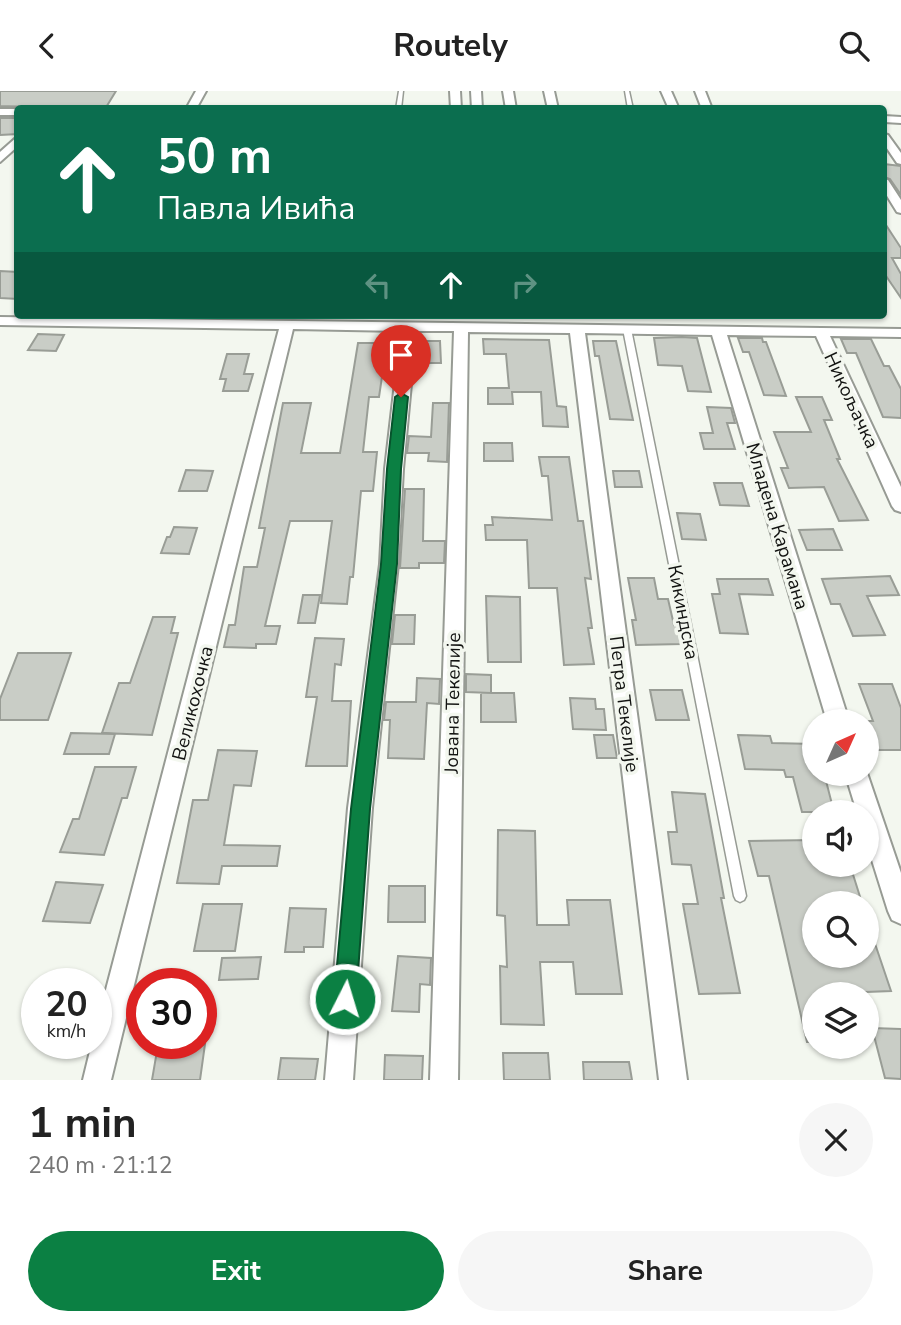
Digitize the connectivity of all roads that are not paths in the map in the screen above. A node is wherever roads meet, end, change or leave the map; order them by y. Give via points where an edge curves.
1 (887, 141) edge
2 (14, 143) edge
3 (0, 159) edge
4 (901, 161) edge
5 (887, 187) edge
6 (901, 209) edge
7 (122, 319) edge
8 (220, 320) edge
9 (322, 320) edge
10 (380, 320) edge
11 (475, 322) edge
12 (569, 323) edge
13 (287, 325) junction
14 (710, 325) edge
15 (409, 326) junction
16 (626, 329) junction
17 (821, 332) junction
18 (901, 333) edge
19 (901, 506) edge
20 (834, 709) edge
21 (860, 786) edge
22 (740, 896) dead end
23 (901, 911) edge
24 (97, 1080) edge
25 (339, 1080) edge
26 (444, 1080) edge
27 (673, 1080) edge

1 - 4 street
2 - 3 street
5 - 6 street
7 - 8 street
8 - 13 street
9 - 10 street
9 - 13 street
10 - 15 street
11 - 12 street
11 - 15 street
11 - 26 street, Јована Текелије
12 - 16 street
12 - 27 street, Петра Текелије
13 - 24 street, Великохочка
14 - 16 street
14 - 17 street
14 - 20 street, Младена Карамана
15 - 25 street via 389,564 360,809
16 - 22 lane, Кикиндска
17 - 18 street
17 - 19 street, Никољачка
21 - 23 street

